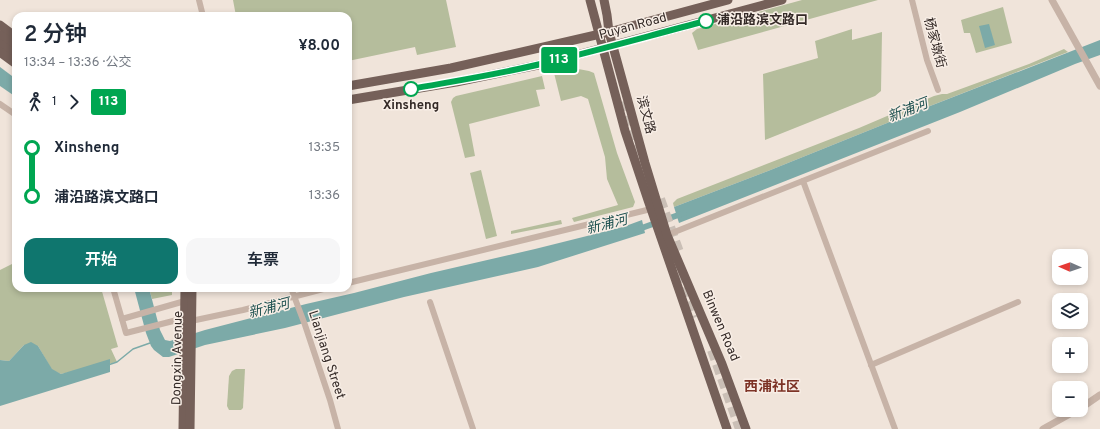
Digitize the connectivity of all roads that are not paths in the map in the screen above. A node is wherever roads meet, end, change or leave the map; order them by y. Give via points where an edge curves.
1 (199, 0) edge
2 (590, 0) edge
3 (604, 0) edge
4 (728, 0) edge
5 (782, 0) edge
6 (912, 0) edge
7 (1052, 0) edge
8 (201, 12) edge
9 (0, 25) edge
10 (609, 32) junction
11 (12, 34) edge
12 (598, 34) junction
13 (0, 35) edge
14 (12, 43) edge
15 (0, 44) edge
16 (612, 46) junction
17 (602, 49) junction
18 (0, 52) edge
19 (12, 53) edge
20 (12, 61) edge
21 (352, 85) edge
22 (1100, 86) edge
23 (938, 90) dead end
24 (352, 99) edge
25 (0, 104) edge
26 (12, 112) edge
27 (928, 131) dead end
28 (803, 181) junction
29 (652, 204) junction
30 (664, 236) junction
31 (352, 282) edge
32 (114, 292) edge
33 (185, 292) edge
34 (192, 292) edge
35 (293, 292) edge
36 (314, 292) edge
37 (295, 298) junction
38 (185, 301) junction
39 (430, 302) dead end
40 (1018, 302) dead end
41 (122, 319) junction
42 (188, 320) junction
43 (187, 354) junction
44 (871, 365) junction
45 (1100, 395) edge
46 (1088, 403) edge
47 (1064, 417) edge
48 (183, 429) edge
49 (190, 429) edge
50 (338, 429) edge
51 (473, 429) edge
52 (726, 429) edge
53 (746, 429) edge
54 (895, 429) edge
55 (1043, 429) edge

1 - 8 street
2 - 12 main road
3 - 10 main road, 滨文路
4 - 10 main road, Puyan Road
5 - 16 main road, Puyan Road
6 - 23 street, 杨家墩街 via 927,60
7 - 22 street
9 - 11 main road
10 - 12 main road, Puyan Road
10 - 16 main road, 滨文路
12 - 17 main road
12 - 21 main road, Puyan Road via 451,68
13 - 14 main road
15 - 19 main road
16 - 17 main road, Puyan Road
16 - 29 main road, 滨文路 via 645,163
17 - 24 main road, Puyan Road via 456,82
17 - 29 main road via 622,124
18 - 20 main road
25 - 26 street
27 - 28 street
28 - 30 street
28 - 44 street
29 - 30 main road, 滨文路
29 - 31 street
30 - 52 main road, 滨文路
30 - 53 main road, Binwen Road via 722,364
32 - 41 street
33 - 38 main road, Dongxin Avenue
34 - 42 main road, Dongxin Avenue
35 - 37 street, Lianjiang Street
36 - 37 street
37 - 42 street
37 - 50 street, Lianjiang Street
38 - 41 street
38 - 42 main road, Dongxin Avenue
39 - 51 street
40 - 44 street
41 - 42 street via 126,333
42 - 43 main road, Dongxin Avenue
43 - 48 main road, Dongxin Avenue
43 - 49 main road, Dongxin Avenue
44 - 54 street
45 - 46 street
47 - 55 street

